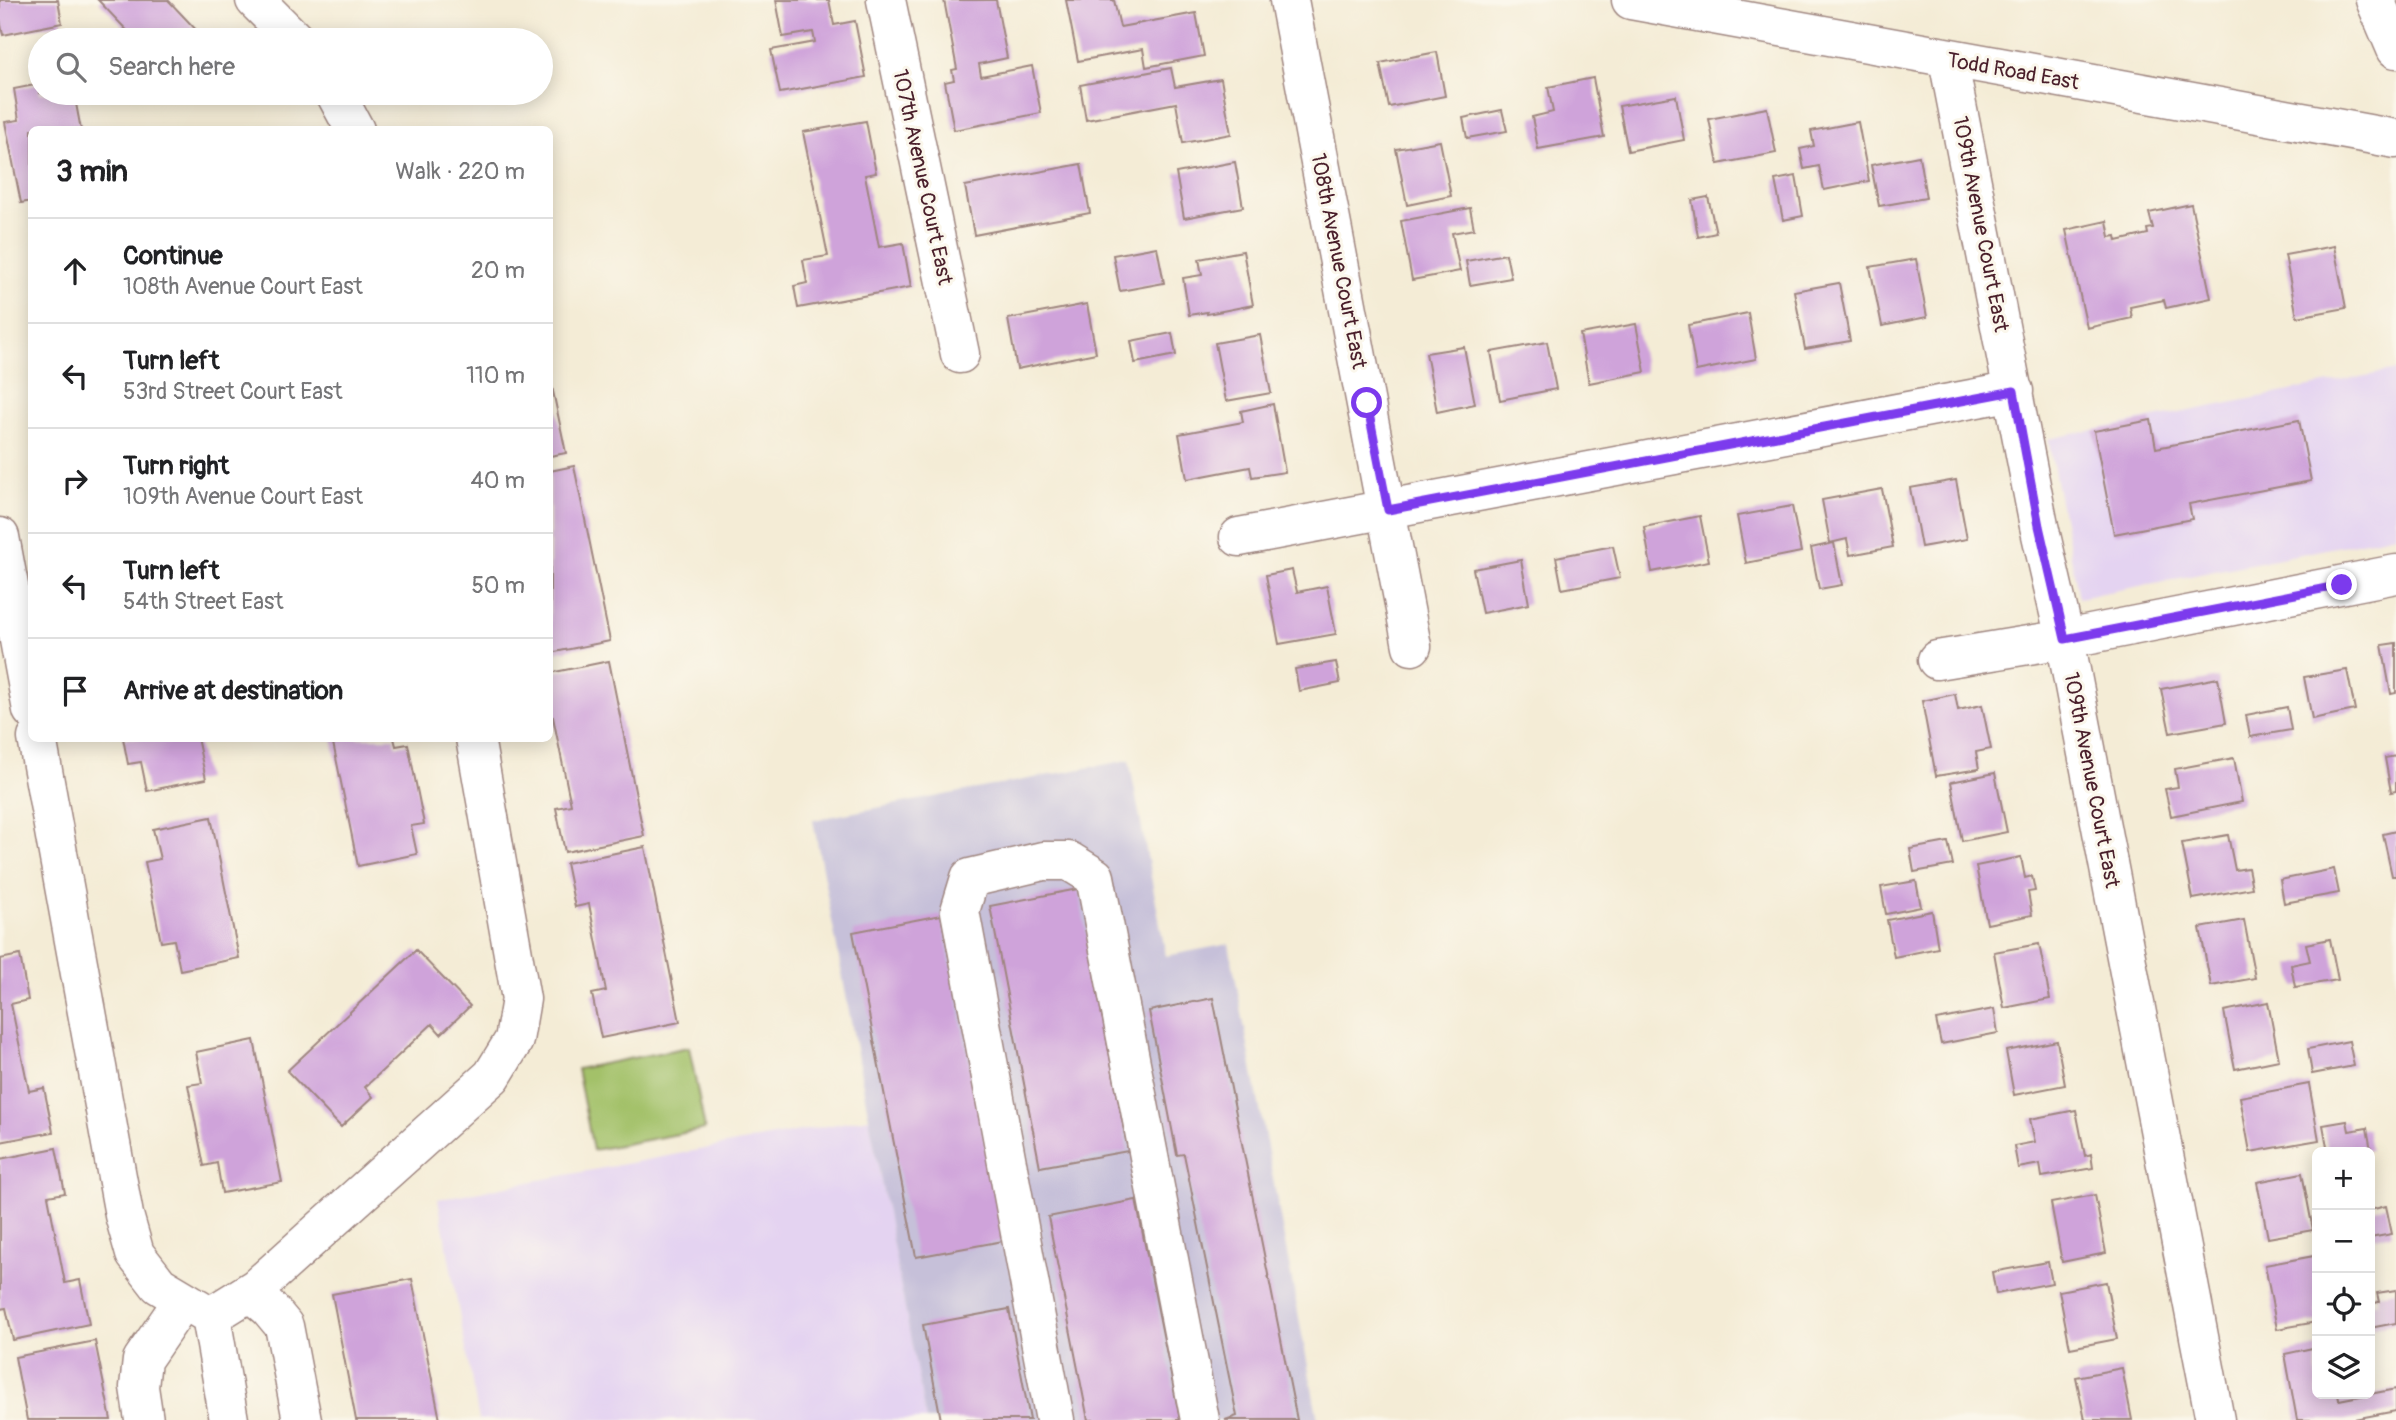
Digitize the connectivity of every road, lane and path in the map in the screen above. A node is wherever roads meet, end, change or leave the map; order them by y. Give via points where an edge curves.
1 (255, 0) edge
2 (886, 0) edge
3 (1289, 0) edge
4 (1631, 0) edge
5 (2375, 0) edge
6 (283, 28) edge
7 (2396, 49) edge
8 (1948, 59) junction
9 (341, 105) edge
10 (353, 126) edge
11 (2396, 139) edge
12 (960, 355) dead end
13 (2014, 391) junction
14 (1388, 510) junction
15 (0, 537) edge
16 (1239, 537) dead end
17 (2396, 574) edge
18 (2065, 639) junction
19 (1412, 646) dead end
20 (1937, 660) dead end
21 (28, 688) edge
22 (38, 742) edge
23 (475, 742) edge
24 (250, 1292) junction
25 (197, 1308) junction
26 (144, 1420) edge
27 (229, 1420) edge
28 (303, 1420) edge
29 (1055, 1420) edge
30 (1200, 1420) edge
31 (2215, 1420) edge

1 - 6 street
2 - 12 street, 107th Avenue Court East
3 - 14 street, 108th Avenue Court East
4 - 8 street, Todd Road East
5 - 7 street
8 - 11 street, Todd Road East
8 - 13 street, 109th Avenue Court East
9 - 10 street
13 - 14 street
13 - 18 street, 109th Avenue Court East
14 - 16 street
14 - 19 street, 108th Avenue Court East
15 - 21 street
17 - 18 street
18 - 20 street
18 - 31 street, 109th Avenue Court East
22 - 25 street via 124,1215 135,1254 159,1285
23 - 24 street via 521,999 514,1040 492,1076
24 - 25 street
24 - 28 street via 284,1326
25 - 26 street via 142,1360 139,1387
25 - 27 street
29 - 30 street via 960,911 971,878 1043,861 1069,861 1095,877

